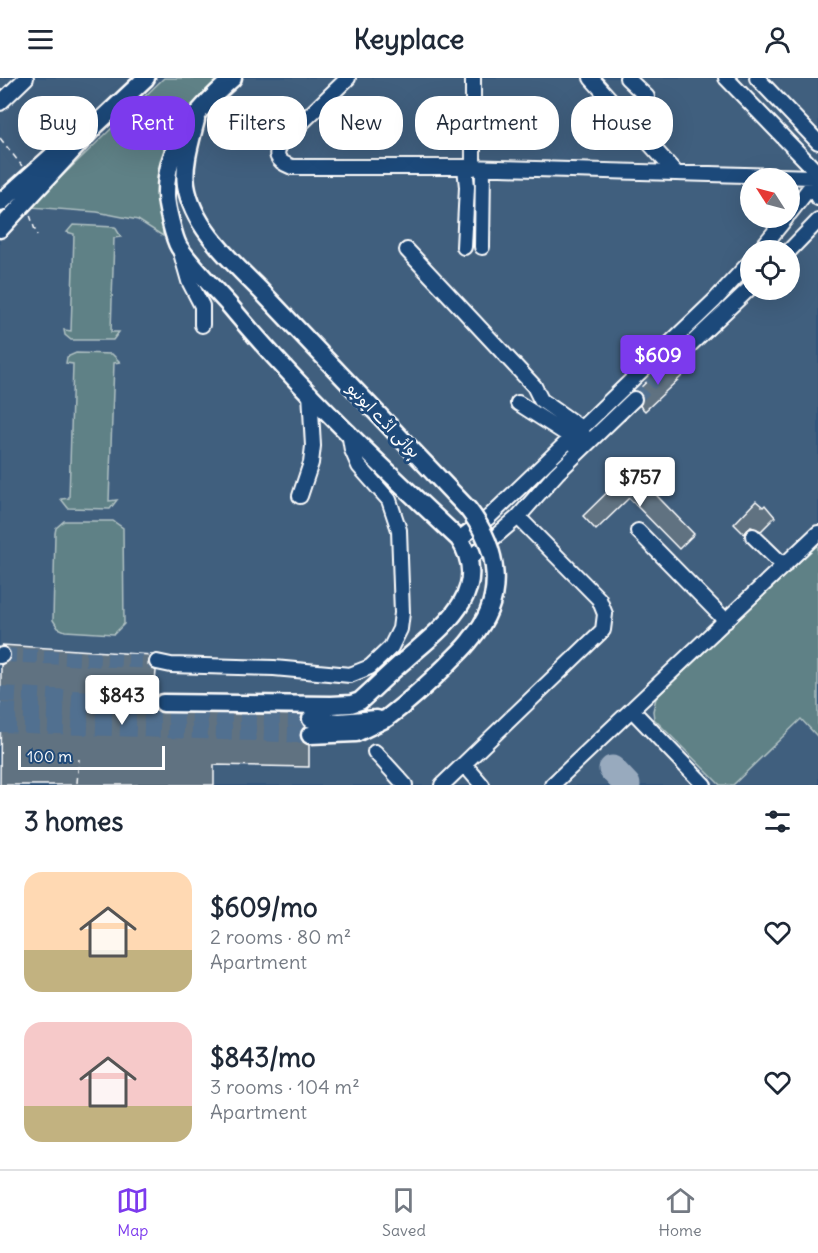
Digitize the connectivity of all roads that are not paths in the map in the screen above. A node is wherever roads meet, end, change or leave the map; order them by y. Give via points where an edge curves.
1 (26, 78) edge
2 (146, 78) edge
3 (233, 78) edge
4 (348, 78) edge
5 (473, 78) edge
6 (591, 78) edge
7 (627, 78) edge
8 (726, 78) edge
9 (757, 78) edge
10 (607, 96) edge
11 (645, 96) edge
12 (0, 103) edge
13 (196, 117) junction
14 (98, 123) edge
15 (818, 142) edge
16 (58, 150) edge
17 (73, 150) edge
18 (656, 150) edge
19 (474, 168) junction
20 (676, 173) junction
21 (815, 178) edge
22 (800, 199) edge
23 (0, 203) edge
24 (818, 221) edge
25 (778, 228) edge
26 (0, 229) edge
27 (768, 240) edge
28 (800, 240) edge
29 (178, 246) junction
30 (464, 247) dead end
31 (482, 247) dead end
32 (407, 250) dead end
33 (740, 273) edge
34 (740, 297) edge
35 (202, 325) dead end
36 (671, 363) tunnel mouth
37 (310, 393) junction
38 (614, 396) junction
39 (518, 403) dead end
40 (349, 432) junction
41 (576, 433) junction
42 (582, 448) junction
43 (300, 496) dead end
44 (518, 517) junction
45 (638, 531) dead end
46 (818, 533) edge
47 (753, 536) dead end
48 (459, 539) junction
49 (469, 559) junction
50 (784, 566) junction
51 (726, 621) junction
52 (157, 662) tunnel mouth
53 (163, 702) tunnel mouth
54 (632, 711) junction
55 (310, 727) tunnel mouth
56 (375, 752) dead end
57 (464, 764) junction
58 (405, 785) edge
59 (442, 785) edge
60 (482, 785) edge
61 (552, 785) edge
62 (704, 785) edge

1 - 12 street
2 - 14 main road
3 - 13 main road, ہوائی اڈے ایونیو
4 - 19 street via 283,141 276,150 281,163 292,167
5 - 19 street
6 - 10 street
7 - 11 street
8 - 21 street
9 - 15 street
13 - 29 main road, ہوائی اڈے ایونیو via 177,140 169,161 166,196
13 - 55 main road, ہوائی اڈے ایونیو, bridge via 186,184 194,212 218,245 468,509 486,534 495,566 495,584 481,626 433,678 387,718 356,733
16 - 23 main road
17 - 26 main road
18 - 20 street
19 - 20 street
19 - 30 street via 467,187
19 - 31 street
20 - 21 street
21 - 22 street
24 - 28 street
25 - 27 street
29 - 35 street via 202,306
29 - 37 main road, ہوائی اڈے ایونیو
32 - 41 street via 534,386 541,400
33 - 38 street
34 - 36 street
37 - 40 main road, ہوائی اڈے ایونیو
37 - 43 street via 313,446
38 - 41 street
38 - 42 street via 629,403
39 - 41 street
40 - 48 main road, ہوائی اڈے ایونیو
40 - 52 street via 359,466 395,512 399,530 400,629 381,660 350,675
41 - 42 street
41 - 48 street via 489,517
42 - 44 street
44 - 49 street
44 - 57 street via 599,599 605,621 603,630 584,650
45 - 51 street
46 - 50 street
47 - 50 street
48 - 49 main road, ہوائی اڈے ایونیو
49 - 53 main road via 468,587 457,612 360,701 331,705
50 - 51 street
51 - 54 street
54 - 61 street
54 - 62 street
56 - 58 street
57 - 59 street
57 - 60 street

